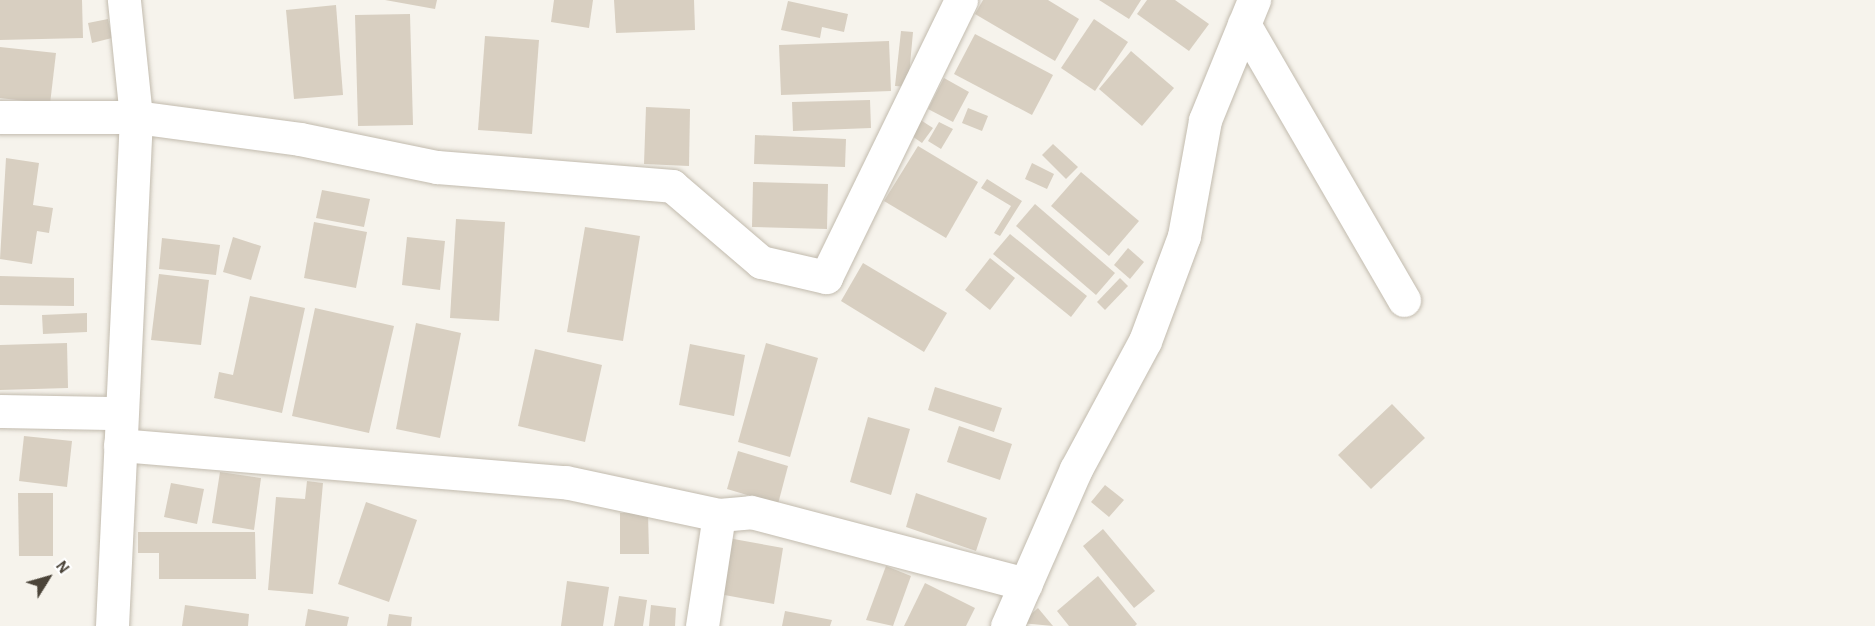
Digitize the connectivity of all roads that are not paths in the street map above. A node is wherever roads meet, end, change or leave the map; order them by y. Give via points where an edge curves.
1 (124, 0) edge
2 (961, 0) edge
3 (1249, 12) edge
4 (0, 117) edge
5 (136, 117) junction
6 (1404, 300) dead end
7 (0, 411) edge
8 (120, 413) junction
9 (120, 445) junction
10 (719, 515) junction
11 (1026, 584) junction
12 (112, 626) edge
13 (702, 626) edge
14 (1007, 626) edge

1 - 5 street
2 - 5 street via 826,277 761,261 672,186 437,167 300,139
3 - 6 street
3 - 11 street via 1205,120 1184,236 1145,340 1076,469
4 - 5 street
5 - 8 street
7 - 8 street
8 - 9 street
9 - 10 street via 565,482
9 - 12 street
10 - 11 street via 751,512
10 - 13 street
11 - 14 street

